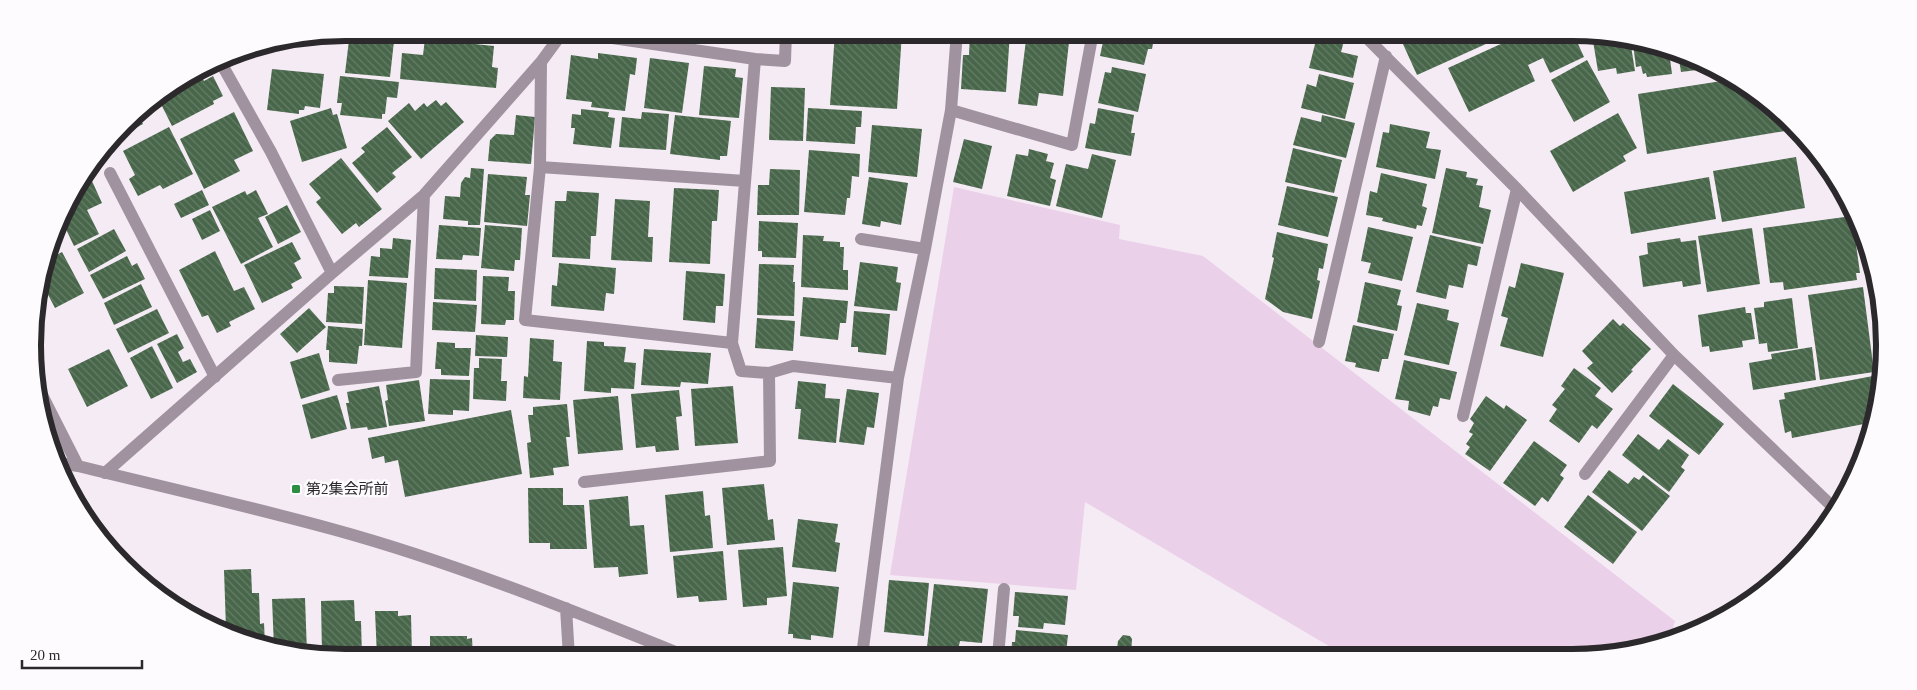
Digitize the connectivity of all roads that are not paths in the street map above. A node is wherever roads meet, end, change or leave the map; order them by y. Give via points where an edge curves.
1 (556, 41) edge
2 (633, 41) edge
3 (786, 41) edge
4 (955, 41) edge
5 (1091, 41) edge
6 (1372, 41) edge
7 (1386, 56) junction
8 (755, 59) junction
9 (541, 62) junction
10 (224, 67) edge
11 (951, 110) junction
12 (540, 167) junction
13 (110, 173) dead end
14 (745, 181) junction
15 (1517, 189) junction
16 (424, 195) junction
17 (861, 239) dead end
18 (925, 249) junction
19 (332, 273) junction
20 (1318, 342) dead end
21 (732, 343) junction
22 (1674, 355) junction
23 (769, 373) junction
24 (215, 377) junction
25 (898, 378) junction
26 (338, 380) dead end
27 (47, 406) edge
28 (1463, 416) dead end
29 (65, 464) edge
30 (78, 466) junction
31 (104, 473) junction
32 (1585, 474) dead end
33 (584, 482) dead end
34 (1830, 505) edge
35 (1004, 589) dead end
36 (566, 608) junction
37 (569, 649) edge
38 (668, 649) edge
39 (863, 649) edge
40 (999, 649) edge

1 - 9 street
2 - 8 street
3 - 8 street via 785,61
4 - 11 street
5 - 11 street via 1072,145
6 - 7 street
7 - 15 street
7 - 20 street
8 - 14 street
9 - 12 street
9 - 16 street
10 - 19 street
11 - 18 street
12 - 14 street
12 - 21 street via 525,320
13 - 24 street
14 - 21 street
15 - 22 street
15 - 28 street
16 - 19 street
16 - 26 street via 416,372
17 - 18 street
18 - 25 street
19 - 24 street
21 - 23 street via 741,371
22 - 32 street
22 - 34 street
23 - 25 street via 793,366
23 - 33 street via 770,461
24 - 31 street
25 - 39 street
27 - 30 street
29 - 30 street
30 - 31 street
31 - 36 street via 332,529
35 - 40 street
36 - 37 street
36 - 38 street

